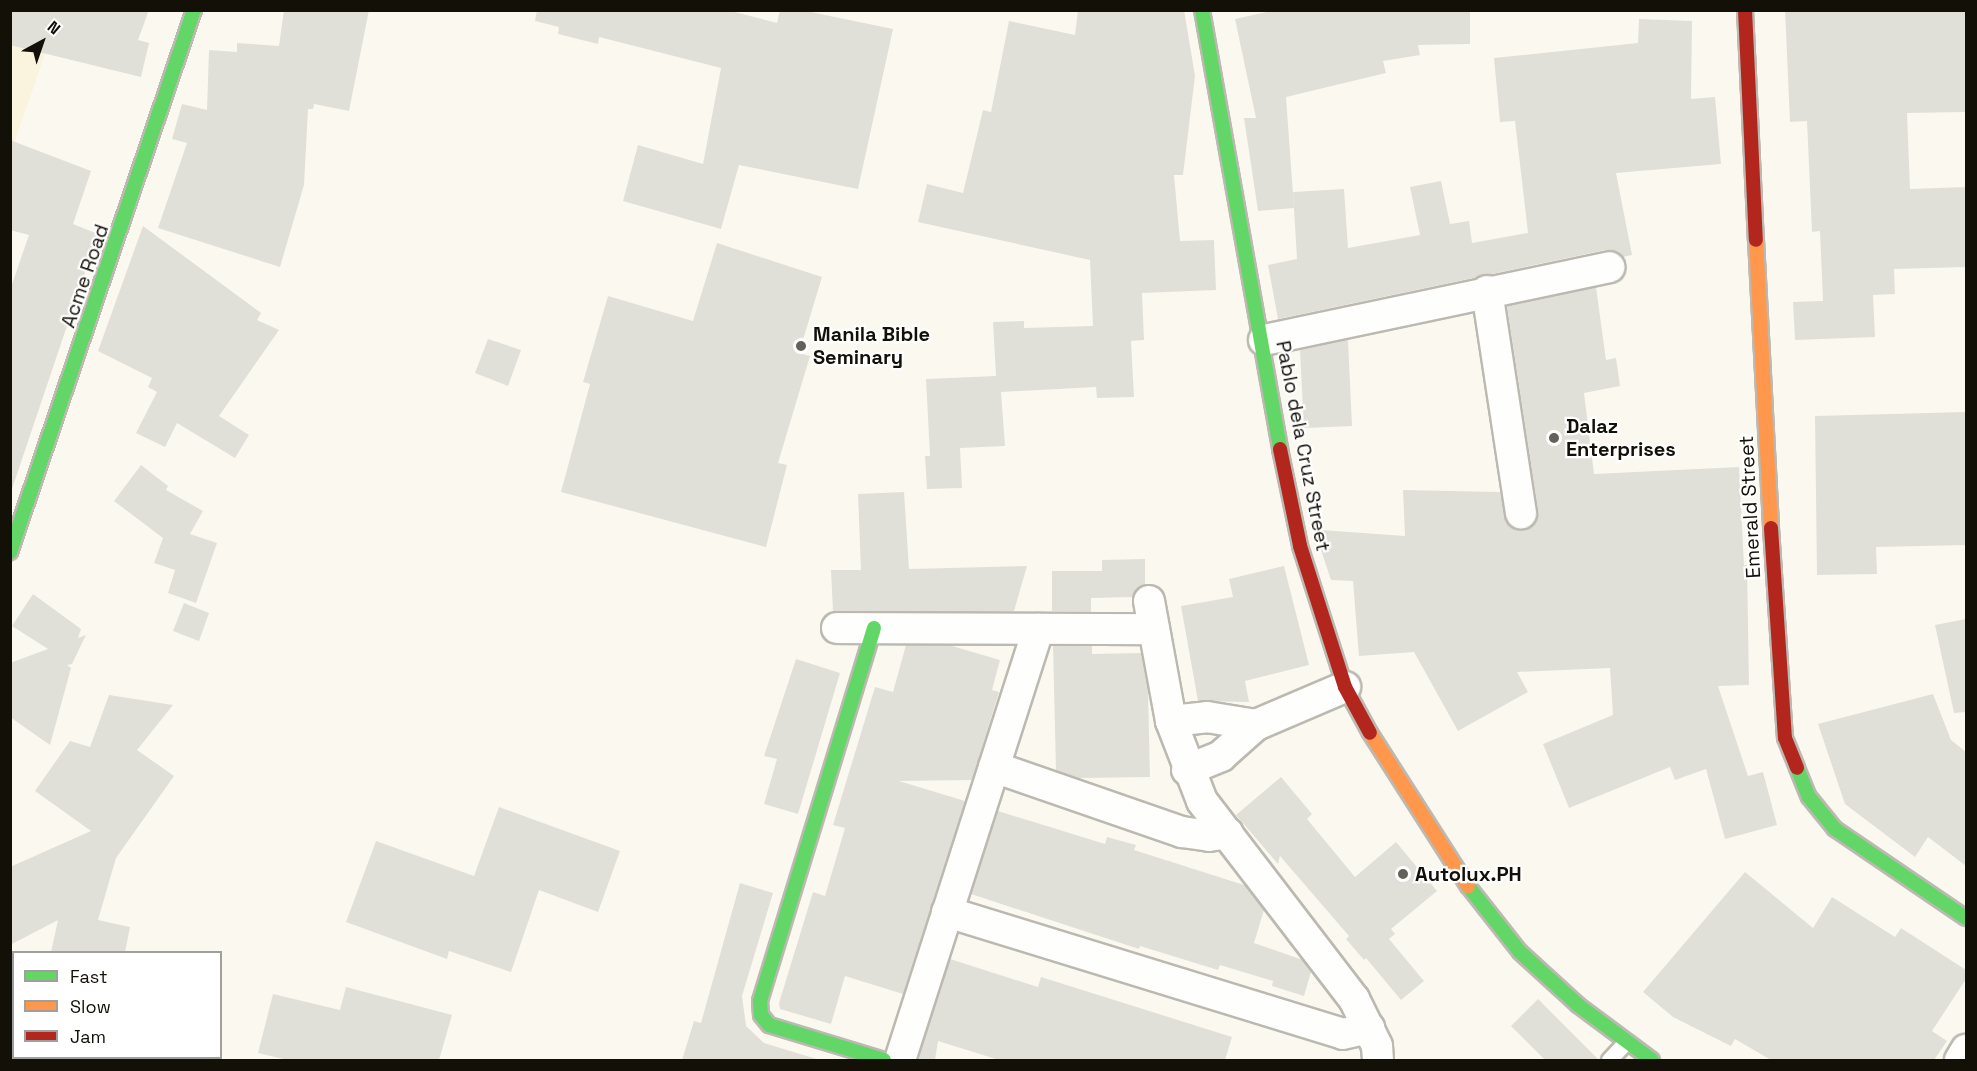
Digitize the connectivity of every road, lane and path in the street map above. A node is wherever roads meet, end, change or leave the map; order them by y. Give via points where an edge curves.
1 (194, 10) edge
2 (1202, 10) edge
3 (1745, 10) edge
4 (1609, 267) dead end
5 (1487, 291) junction
6 (1264, 340) junction
7 (1521, 513) dead end
8 (10, 552) edge
9 (837, 628) dead end
10 (874, 628) junction
11 (1038, 629) junction
12 (1345, 687) junction
13 (1171, 722) junction
14 (1256, 725) junction
15 (994, 767) junction
16 (1187, 770) junction
17 (1228, 833) junction
18 (948, 912) junction
19 (1966, 918) edge
20 (1369, 1028) junction
21 (1624, 1043) junction
22 (1966, 1050) edge
23 (884, 1060) edge
24 (900, 1060) edge
25 (1378, 1060) edge
26 (1609, 1060) edge
27 (1652, 1060) edge
28 (1960, 1060) edge

1 - 8 street, Acme Road
2 - 6 street, Pablo dela Cruz Street
3 - 19 street, Emerald Street via 1769,505 1785,738 1809,796 1835,828
4 - 5 street
5 - 6 street
5 - 7 street
6 - 12 street, Pablo dela Cruz Street via 1300,546
9 - 10 street
10 - 11 street
10 - 23 street via 760,1001 760,1015 769,1025
11 - 13 street via 1151,615
11 - 15 street
12 - 14 street
12 - 21 street, Pablo dela Cruz Street via 1386,763 1480,904 1521,952
13 - 14 street via 1207,717
13 - 16 street
14 - 16 street via 1221,756
15 - 17 street via 1182,832 1209,836
15 - 18 street
16 - 17 street via 1202,801
17 - 20 street via 1354,999
18 - 20 street via 1343,1034
18 - 24 street
20 - 25 street
21 - 26 lane
21 - 27 street, Pablo dela Cruz Street
22 - 28 street

